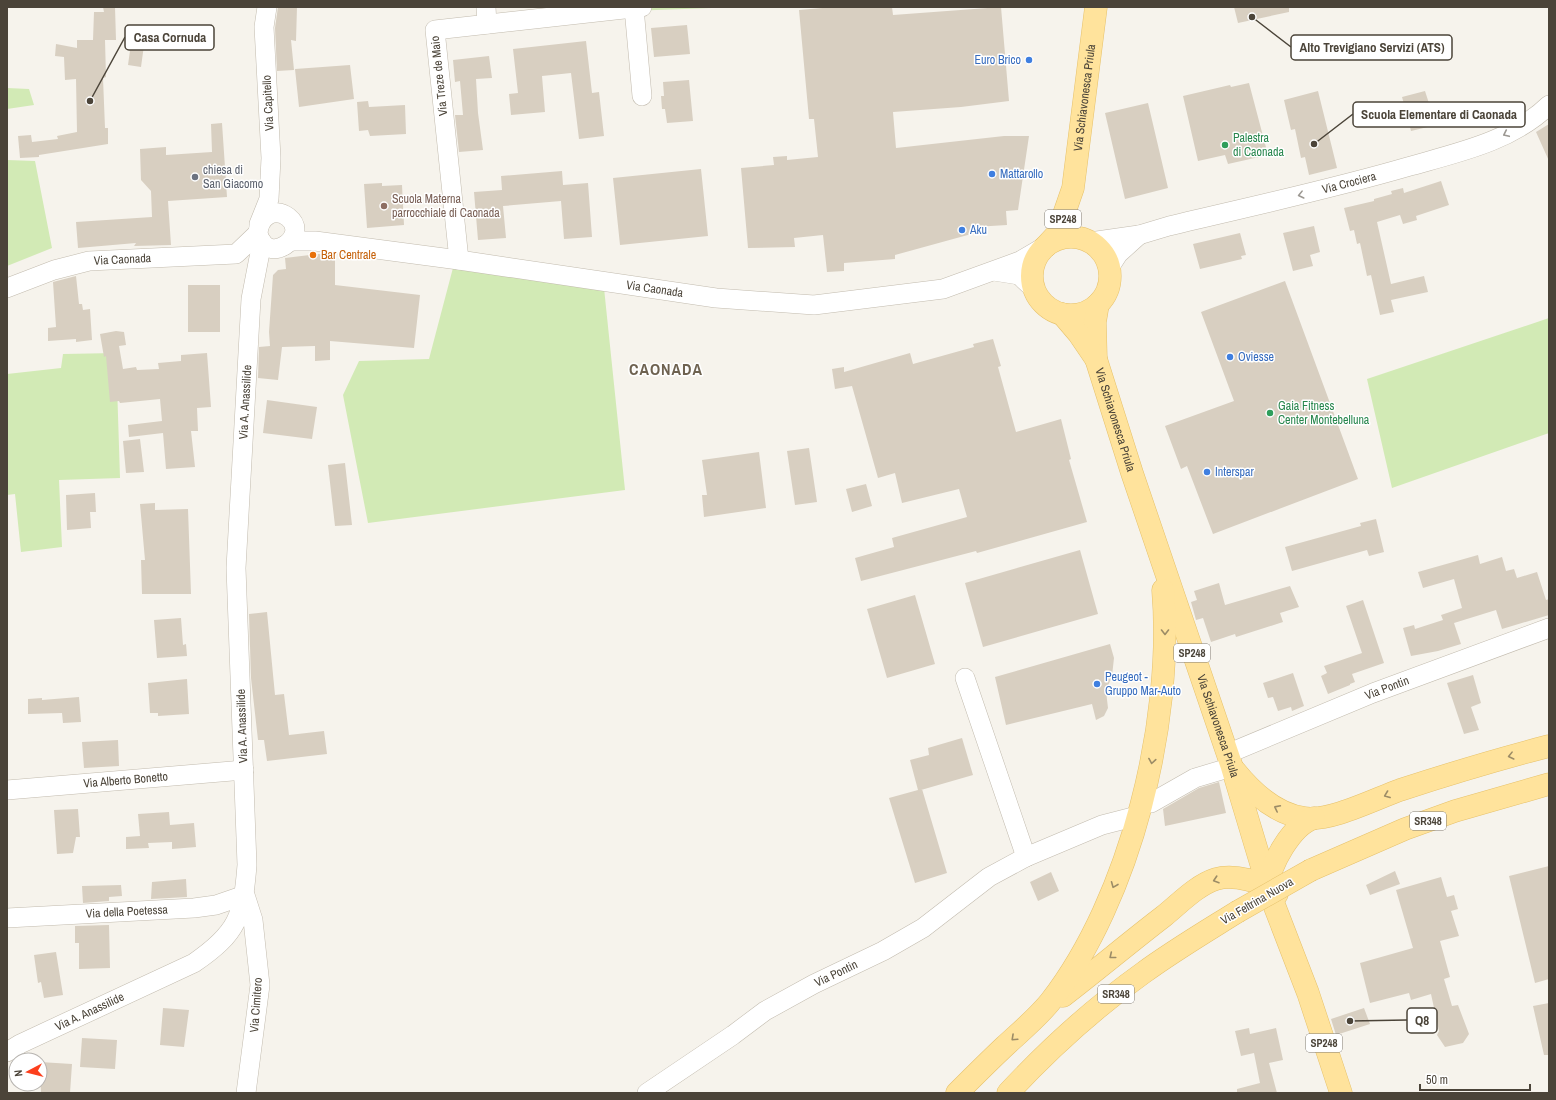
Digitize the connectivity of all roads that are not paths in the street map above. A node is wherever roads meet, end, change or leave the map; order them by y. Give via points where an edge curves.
1 (267, 7) edge
2 (1096, 7) edge
3 (629, 8) edge
4 (486, 15) edge
5 (642, 96) dead end
6 (1549, 105) edge
7 (1073, 188) junction
8 (284, 225) junction
9 (1139, 235) junction
10 (260, 236) junction
11 (1087, 240) junction
12 (1045, 246) junction
13 (459, 260) junction
14 (258, 263) junction
15 (1109, 268) junction
16 (993, 271) junction
17 (7, 288) edge
18 (1034, 289) junction
19 (1098, 304) junction
20 (1062, 314) junction
21 (1096, 359) junction
22 (1158, 551) junction
23 (1549, 628) edge
24 (965, 678) dead end
25 (1549, 746) edge
26 (1229, 761) junction
27 (244, 770) junction
28 (1549, 784) edge
29 (7, 790) edge
30 (1139, 810) junction
31 (1314, 818) junction
32 (1026, 857) junction
33 (1274, 864) junction
34 (1268, 888) junction
35 (245, 895) junction
36 (7, 918) edge
37 (1306, 986) junction
38 (1042, 1011) junction
39 (7, 1052) edge
40 (246, 1093) edge
41 (647, 1093) edge
42 (957, 1093) edge
43 (1008, 1093) edge
44 (1341, 1093) edge

1 - 8 street, Via Capitello via 264,28 271,158
2 - 7 main road, Via Schiavonesca Priula / SP248
3 - 4 street, Via Treze de Maio
3 - 5 street
4 - 13 street, Via Treze de Maio via 435,30
6 -> 9 street, Via Crociera via 1520,128 1490,142 1366,179
7 - 11 main road, Via Schiavonesca Priula / SP248 via 1079,226
7 - 12 main road, Via Schiavonesca Priula / SP248 via 1057,234
8 - 10 street, Via Caonada via 272,213 264,217
8 - 10 street, Via Caonada via 276,249 268,247
8 - 13 street, Via Caonada via 315,241
8 - 14 street via 270,253
9 - 11 street, Via Crociera
9 - 15 street, Via Crociera via 1118,254
10 - 14 street, Via A. Anassilide
10 - 17 street, Via Caonada via 236,254 89,261 54,270
11 - 12 main road via 1068,237
11 - 15 main road via 1105,257
12 - 16 street, Via Caonada
12 - 18 main road via 1033,267
13 - 16 street, Via Caonada via 716,298 814,305 944,289
14 - 27 street, Via A. Anassilide via 251,299 236,568
15 - 19 main road via 1109,285
16 - 18 street, Via Caonada via 1019,275
18 - 20 main road via 1047,306
19 - 20 main road via 1086,312
19 - 21 main road, Via Schiavonesca Priula / SP248 via 1095,322
20 - 21 main road, Via Schiavonesca Priula / SP248 via 1080,334
21 - 22 main road, Via Schiavonesca Priula / SP248
22 - 26 main road, Via Schiavonesca Priula / SP248
22 -> 30 main road via 1165,615 1163,674 1150,773
23 - 26 street, Via Pontin via 1380,690
24 - 32 street
25 -> 31 main road via 1484,763 1348,810
26 - 30 street, Via Pontin
31 -> 26 main road via 1293,815 1266,802 1249,788
26 - 33 main road
26 - 34 main road, Via Schiavonesca Priula / SP248
27 - 29 street, Via Alberto Bonetto
27 - 35 street, Via A. Anassilide via 247,865
28 - 43 main road, Via Feltrina Nuova / SR348, bridge via 1455,811 1405,829 1311,870 1237,912 1143,973 1100,1006
30 - 32 street, Via Pontin
30 -> 38 main road via 1122,866 1093,931 1069,975
31 - 33 main road via 1299,827
32 - 41 street, Via Pontin via 989,877 923,928 765,1011
33 - 34 main road
33 - 37 main road via 1295,924
34 - 37 main road via 1280,899
34 -> 38 main road via 1249,880 1230,877 1208,883 1185,898
35 - 36 street, Via della Poetessa via 216,905 194,908
35 - 39 street, Via A. Anassilide via 236,922 228,935 216,948 194,963
35 - 40 street, Via Cimitero via 253,920 260,984
37 - 44 main road, SP248
38 -> 42 main road

